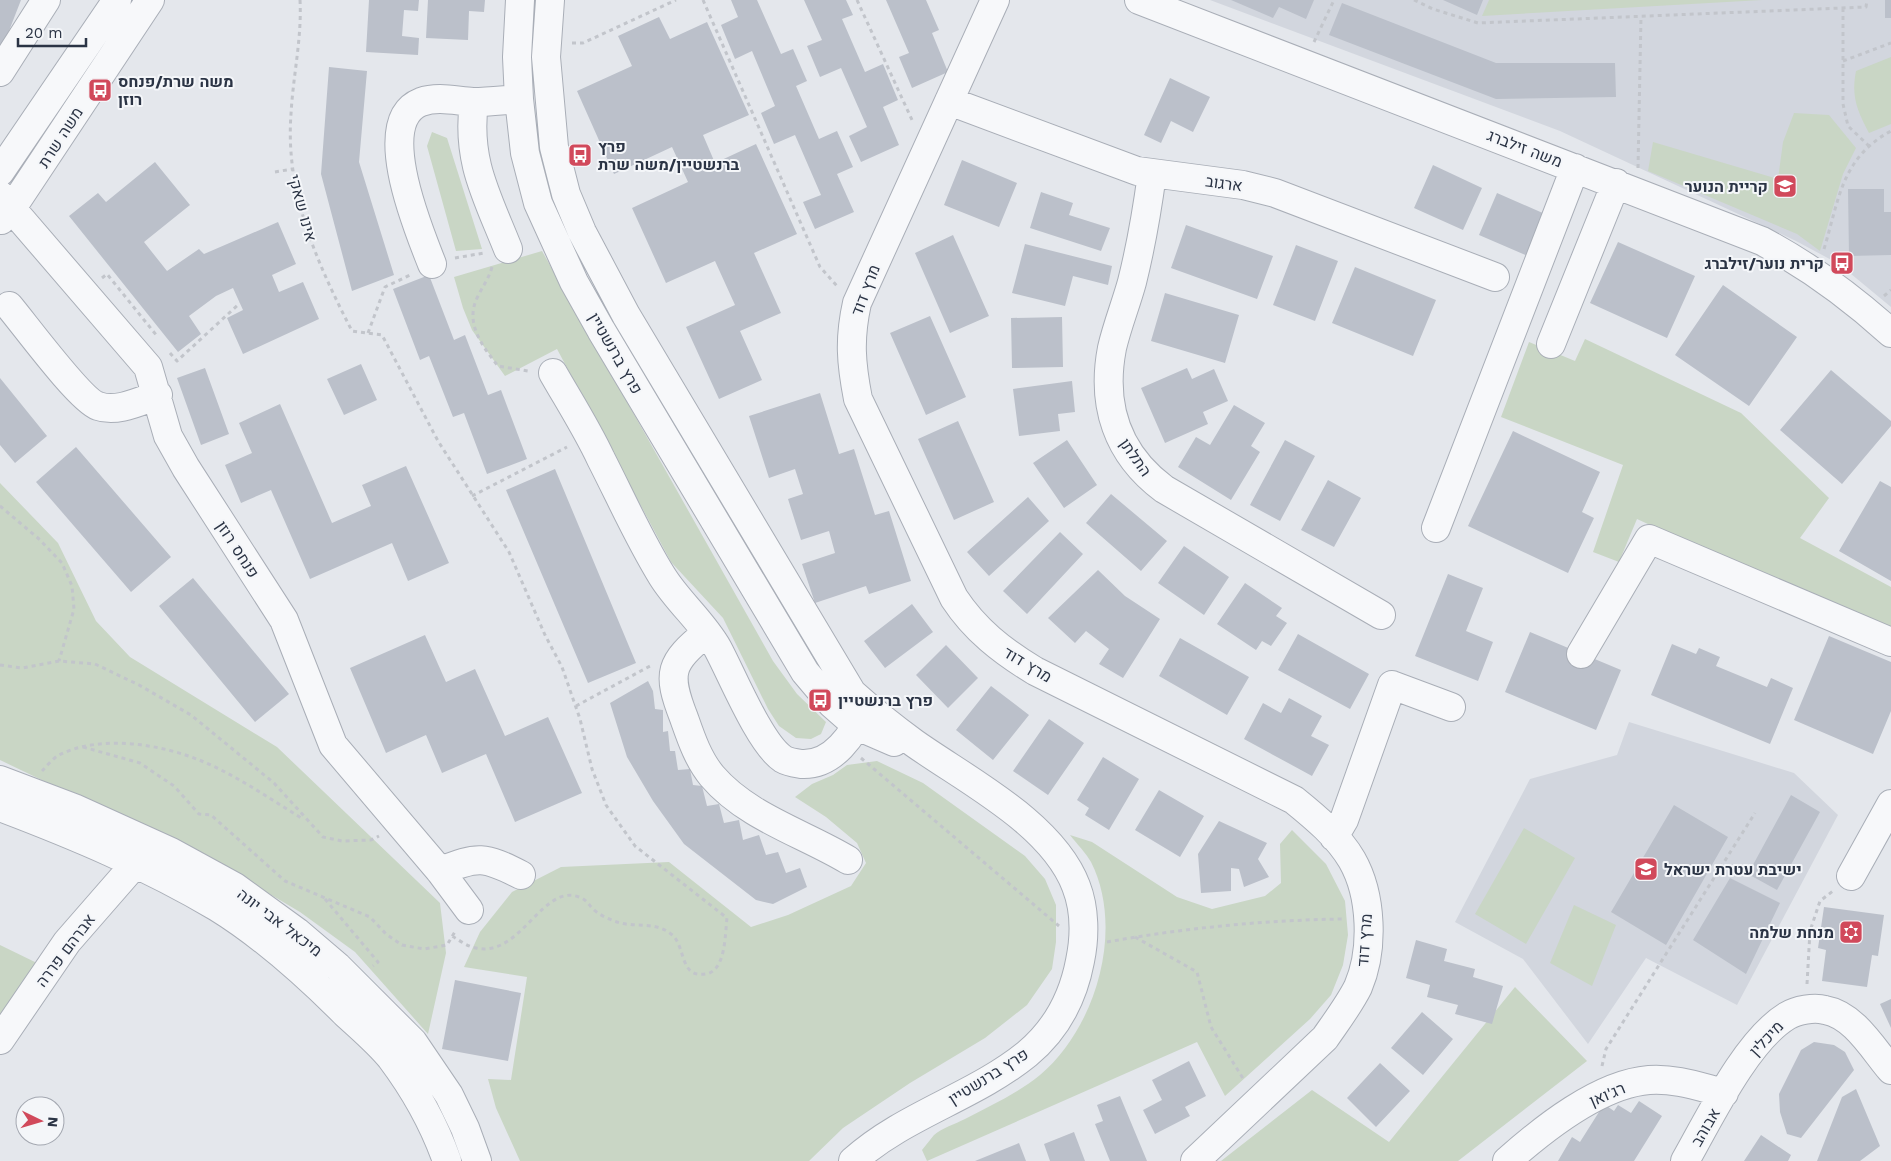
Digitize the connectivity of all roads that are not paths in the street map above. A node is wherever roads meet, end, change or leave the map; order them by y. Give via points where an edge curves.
1 (46, 0) edge
2 (117, 0) edge
3 (150, 0) edge
4 (520, 0) edge
5 (550, 0) edge
6 (995, 0) edge
7 (1139, 0) edge
8 (0, 72) edge
9 (519, 99) junction
10 (949, 101) junction
11 (474, 102) junction
12 (1575, 168) junction
13 (0, 172) edge
14 (1152, 174) junction
15 (1627, 187) junction
16 (4, 208) edge
17 (500, 255) road end
18 (432, 264) dead end
19 (1495, 277) dead end
20 (9, 306) dead end
21 (1891, 333) edge
22 (1551, 344) dead end
23 (553, 373) road end
24 (158, 395) junction
25 (1436, 528) dead end
26 (1381, 615) dead end
27 (706, 633) junction
28 (1891, 642) edge
29 (1581, 654) dead end
30 (1451, 707) dead end
31 (856, 725) junction
32 (0, 780) edge
33 (1891, 804) edge
34 (0, 807) edge
35 (1334, 837) junction
36 (848, 860) dead end
37 (135, 864) junction
38 (440, 871) junction
39 (521, 875) dead end
40 (1851, 876) road end
41 (469, 910) road end
42 (0, 1040) edge
43 (1891, 1070) edge
44 (1724, 1094) junction
45 (447, 1161) edge
46 (477, 1161) edge
47 (853, 1161) edge
48 (1195, 1161) edge
49 (1506, 1161) edge
50 (1685, 1161) edge

1 - 8 street
2 - 13 street, משה שרת
3 - 16 street, משה שרת
4 - 9 street, פרץ ברנשטיין
5 - 31 street, פרץ ברנשטיין via 548,97 554,147 566,194 582,232 626,315 852,692
6 - 10 street, מרץ דוד
7 - 12 street, משה זילברג
9 - 11 street
9 - 31 street, פרץ ברנשטיין via 525,153 538,203 574,282 805,672 832,704
10 - 14 street, ארגוב
10 - 35 street, מרץ דוד via 856,303 851,332 851,364 858,399 954,598 967,618 1010,656 1294,800
11 - 17 street via 471,125 476,168
11 - 18 street via 453,99 419,103 407,114 402,127 401,168 407,199
12 - 15 street, משה זילברג
12 - 25 street
14 - 19 street, ארגוב via 1243,185 1275,193
14 - 26 street, התלתן via 1142,244 1113,347 1108,385 1111,413 1122,441 1146,476 1164,489
15 - 21 street, משה זילברג via 1762,241 1849,296
15 - 22 street
16 - 24 street, פנחס רוזן via 133,347 148,367
20 - 24 street via 82,395 98,406 118,408
23 - 27 street via 663,578
24 - 38 street, פנחס רוזן via 168,436 284,620 333,744
27 - 31 street via 717,647 768,744 783,759 810,764 826,758 838,750
27 - 36 street via 679,658 674,668 673,683 698,753 712,776 764,816
28 - 29 street via 1649,539
30 - 35 street via 1392,685 1344,820
31 - 47 street, פרץ ברנשטיין via 956,770 1024,820 1049,844 1076,886 1082,912 1083,947 1068,1004 1052,1028 1027,1053 996,1075 864,1151
32 - 46 street, מיכאל אבי יונה via 74,808 162,848 235,888 297,932 413,1042 466,1128
33 - 40 street
34 - 37 street, מיכאל אבי יונה via 61,830
35 - 48 street, מרץ דוד via 1352,860 1367,906 1366,959 1358,986 1324,1038
37 - 42 street, אברהם פררה via 66,942
37 - 45 street, מיכאל אבי יונה via 218,908 277,950 317,984 390,1057 423,1106
38 - 39 street via 482,858
38 - 41 street, פנחס רוזן
43 - 44 street, מיכלין via 1856,1028 1840,1016 1825,1010 1806,1010 1788,1015 1772,1029 1753,1050
44 - 49 street, רג'ואן via 1687,1083 1648,1080 1575,1108 1546,1126
44 - 50 street, אבוהב

